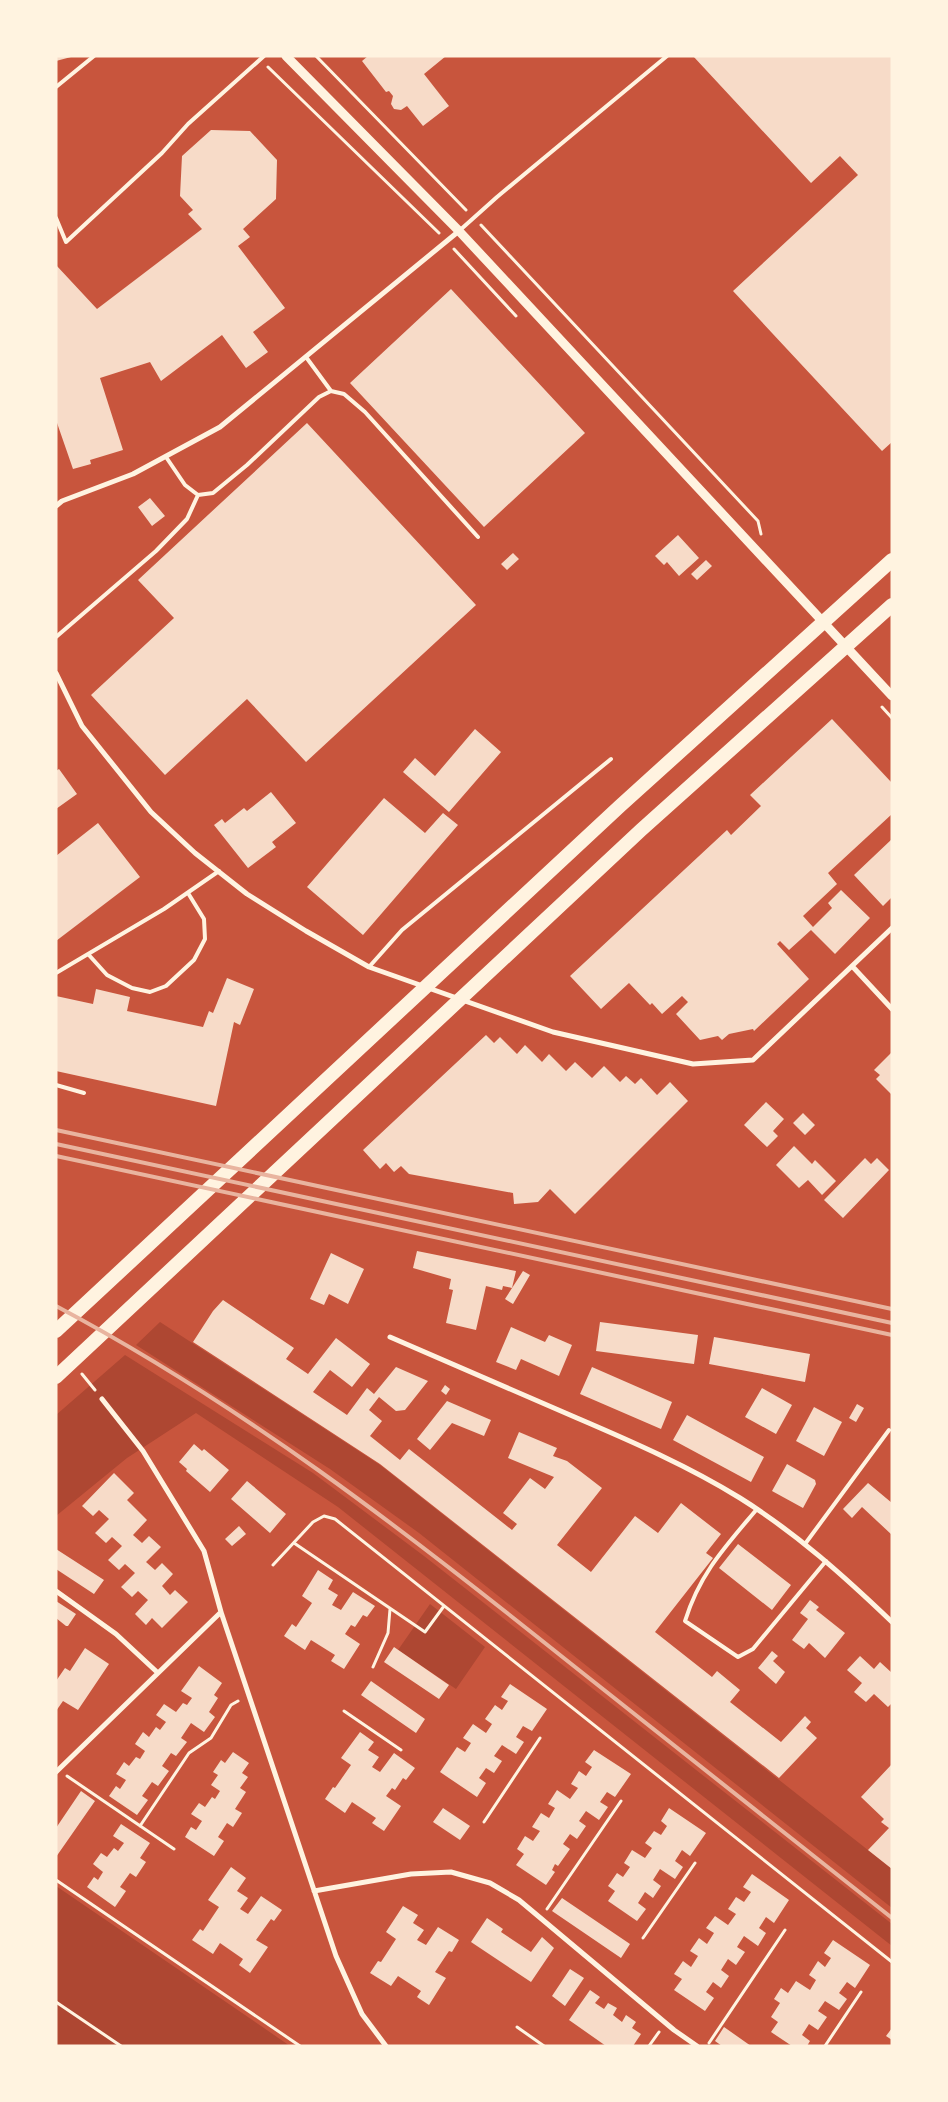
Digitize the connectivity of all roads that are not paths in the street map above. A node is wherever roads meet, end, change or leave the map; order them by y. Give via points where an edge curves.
1 (94, 56) edge
2 (286, 56) edge
3 (667, 56) edge
4 (262, 58) edge
5 (56, 87) edge
6 (56, 218) edge
7 (459, 231) junction
8 (306, 357) junction
9 (332, 390) junction
10 (166, 457) junction
11 (198, 495) junction
12 (56, 506) edge
13 (478, 537) dead end
14 (892, 560) edge
15 (892, 605) edge
16 (56, 638) edge
17 (56, 673) edge
18 (892, 696) edge
19 (611, 759) dead end
20 (219, 871) junction
21 (188, 892) junction
22 (892, 928) edge
23 (88, 954) junction
24 (852, 966) junction
25 (369, 967) junction
26 (56, 973) edge
27 (892, 1009) edge
28 (56, 1084) edge
29 (84, 1093) dead end
30 (56, 1331) edge
31 (390, 1337) dead end
32 (56, 1377) edge
33 (102, 1399) dead end
34 (889, 1430) dead end
35 (757, 1509) junction
36 (805, 1544) junction
37 (826, 1561) junction
38 (56, 1591) edge
39 (221, 1612) junction
40 (892, 1622) edge
41 (158, 1673) junction
42 (57, 1771) edge
43 (314, 1891) junction
44 (386, 2046) edge
45 (697, 2046) edge

1 - 5 lane
2 - 7 street
3 - 7 lane
4 - 6 lane via 188,124 162,153 66,242
7 - 8 street
7 - 18 street
8 - 9 lane
8 - 10 street via 220,427
9 - 11 lane via 319,397 213,493
9 - 13 lane via 344,394 365,412
10 - 11 lane via 185,485
10 - 12 street
11 - 16 lane via 187,519 156,551
14 - 30 highway via 620,806
15 - 32 highway via 641,830
17 - 20 street via 82,726 127,782 152,812
19 - 25 lane via 402,930
20 - 21 lane
20 - 25 street via 297,926
21 - 23 lane
21 - 23 lane via 204,919 205,939 194,960 166,986 150,992 132,988 107,975
22 - 24 street
23 - 26 lane
24 - 25 street via 753,1060 693,1064 553,1032
24 - 27 street
28 - 29 lane
31 - 35 street via 654,1452 699,1474
33 - 39 street via 143,1451 204,1551
34 - 36 lane
35 - 36 street
35 - 37 lane via 716,1558 693,1594 685,1621 738,1657 754,1649
36 - 37 street
37 - 40 street
38 - 41 street via 116,1634
39 - 41 street
39 - 43 street
41 - 42 street
43 - 44 street via 336,1956 362,2014
43 - 45 street via 411,1874 451,1872 490,1883 541,1918

